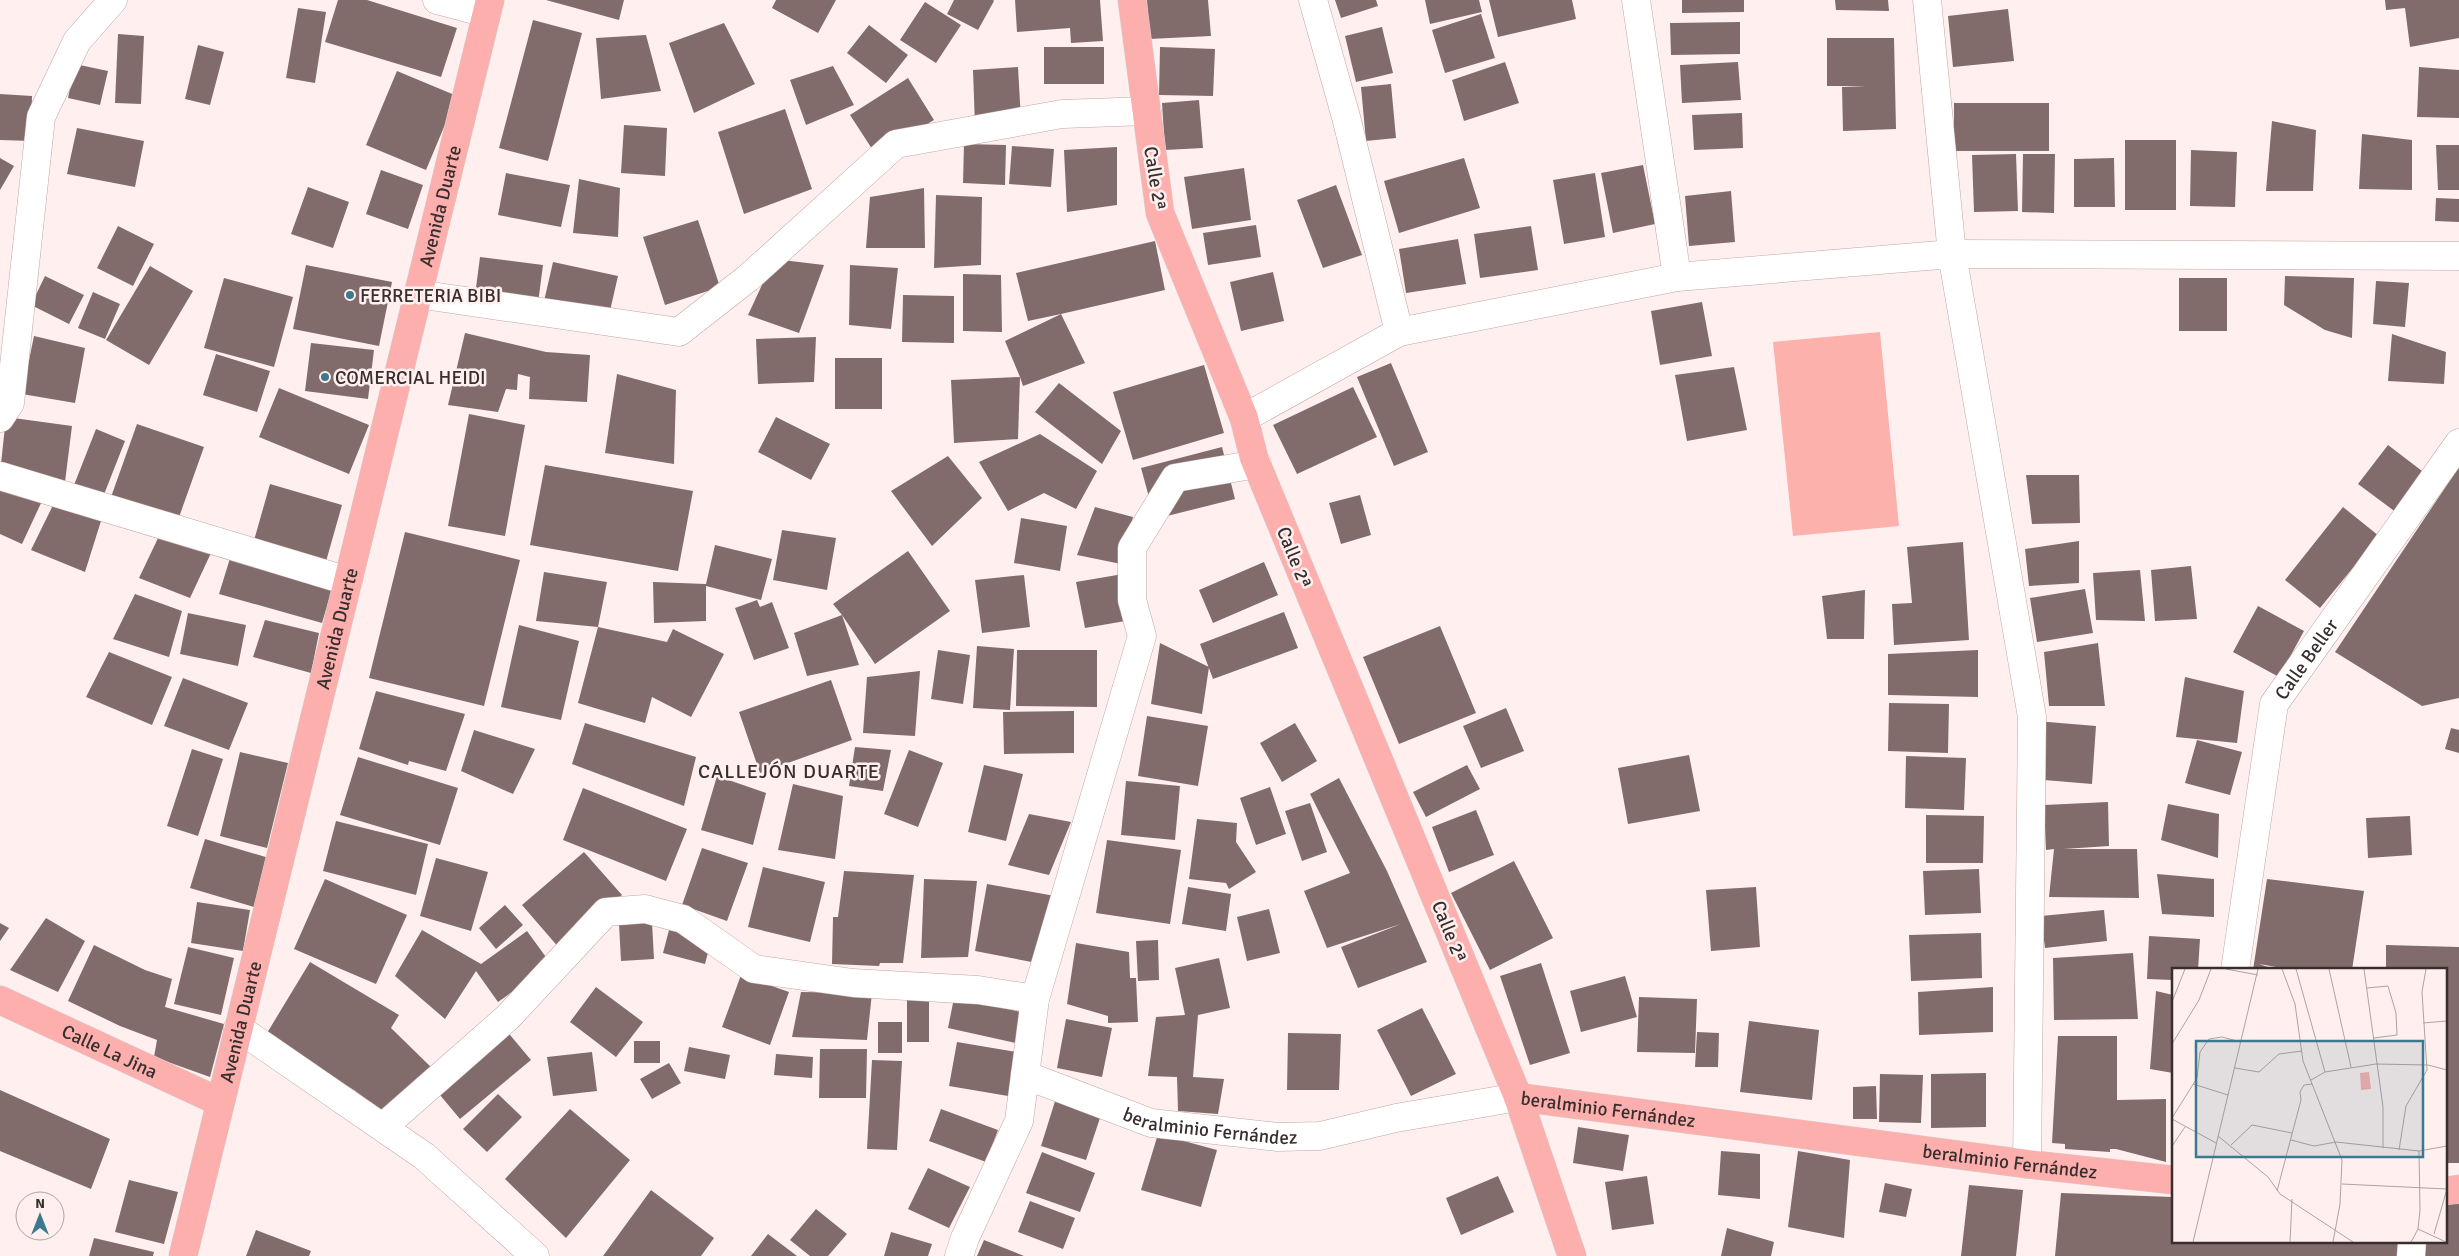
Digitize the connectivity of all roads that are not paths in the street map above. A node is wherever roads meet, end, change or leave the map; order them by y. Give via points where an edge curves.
1 (113, 0) edge
2 (437, 0) edge
3 (1132, 0) edge
4 (1313, 0) edge
5 (1636, 0) edge
6 (1927, 0) edge
7 (488, 7) edge
8 (1147, 111) junction
9 (1952, 254) junction
10 (2459, 256) edge
11 (1676, 277) junction
12 (418, 294) junction
13 (1399, 332) junction
14 (0, 418) edge
15 (1244, 418) junction
16 (2459, 443) edge
17 (1257, 464) junction
18 (0, 476) edge
19 (348, 581) junction
20 (2235, 968) edge
21 (1035, 999) junction
22 (0, 1000) edge
23 (238, 1028) junction
24 (1025, 1075) junction
25 (1518, 1097) junction
26 (220, 1102) junction
27 (383, 1127) junction
28 (2027, 1164) junction
29 (2172, 1180) edge
30 (2459, 1189) edge
31 (2446, 1191) edge
32 (183, 1256) edge
33 (535, 1256) edge
34 (959, 1256) edge
35 (1572, 1256) edge

1 - 14 street via 77,42 41,117 10,403
2 - 7 street
3 - 8 main road, Calle 2ª
4 - 13 street via 1346,117
5 - 11 street
6 - 9 street
7 - 12 main road, Avenida Duarte
8 - 12 street via 1062,114 896,144 763,265 679,332
8 - 15 main road, Calle 2ª via 1160,213
9 - 10 street
9 - 11 street
9 - 28 street via 2032,717
11 - 13 street
12 - 19 main road, Avenida Duarte
13 - 15 street
15 - 17 main road, Calle 2ª
16 - 20 street, Calle Beller via 2274,704
17 - 21 street via 1175,478 1132,548 1132,600 1142,636
17 - 25 main road, Calle 2ª
18 - 19 street
19 - 23 main road, Avenida Duarte
21 - 24 street
21 - 27 street via 978,990 853,983 754,969 683,919 645,909 606,912 508,1016
22 - 26 main road, Calle La Jina
23 - 26 main road, Avenida Duarte
23 - 27 street
24 - 25 street, beralminio Fernández via 1151,1123 1278,1137 1320,1136 1396,1118
24 - 34 street via 1019,1121
25 - 28 main road, beralminio Fernández
25 - 35 main road, Calle 2ª
26 - 32 main road, Avenida Duarte
27 - 33 street via 424,1156
28 - 29 main road, beralminio Fernández
30 - 31 main road

